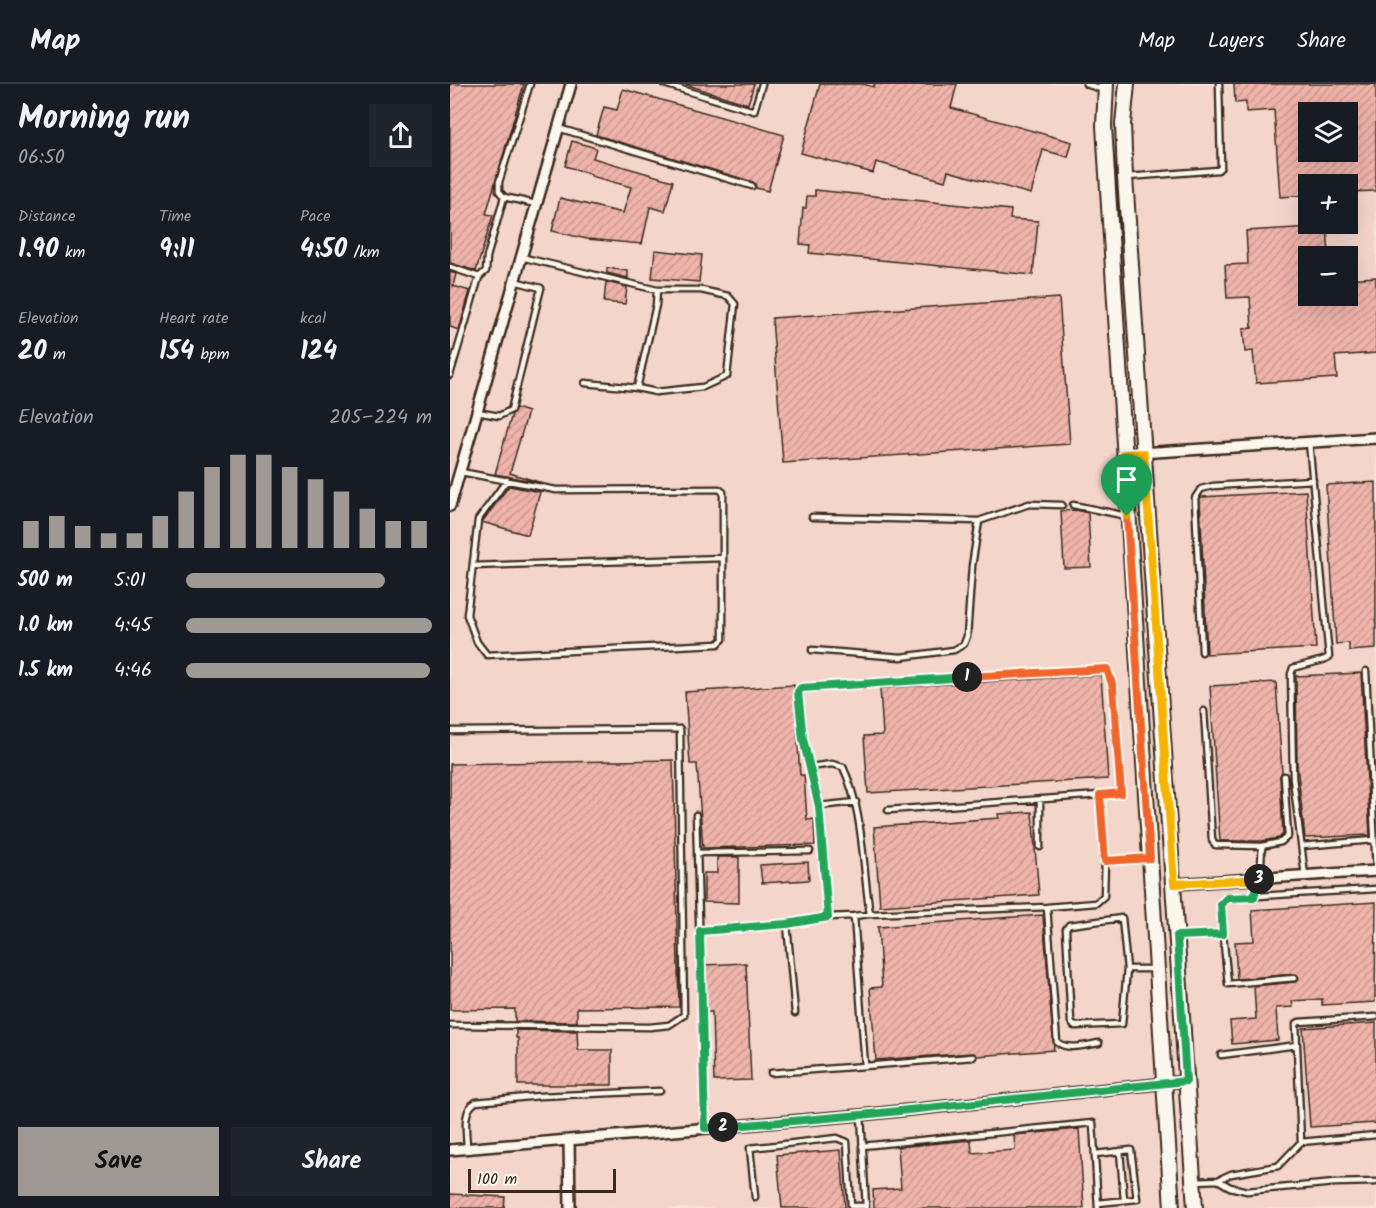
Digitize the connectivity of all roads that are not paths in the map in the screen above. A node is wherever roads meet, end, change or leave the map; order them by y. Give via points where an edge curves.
1 (530, 84) edge
2 (571, 84) edge
3 (664, 84) edge
4 (762, 84) edge
5 (1086, 84) edge
6 (1127, 84) edge
7 (1219, 84) edge
8 (1105, 87) edge
9 (558, 128) junction
10 (1125, 177) junction
11 (752, 186) dead end
12 (504, 197) junction
13 (536, 204) junction
14 (520, 257) junction
15 (450, 267) edge
16 (479, 276) junction
17 (513, 281) junction
18 (657, 290) junction
19 (450, 375) edge
20 (585, 383) dead end
21 (637, 388) junction
22 (476, 412) junction
23 (1376, 438) edge
24 (1309, 442) junction
25 (1144, 453) junction
26 (1124, 454) junction
27 (460, 471) junction
28 (507, 480) junction
29 (1313, 480) junction
30 (1062, 505) dead end
31 (1073, 505) dead end
32 (450, 507) edge
33 (1127, 516) junction
34 (812, 517) dead end
35 (979, 521) junction
36 (723, 558) junction
37 (473, 566) junction
38 (1153, 593) junction
39 (1132, 595) junction
40 (812, 650) dead end
41 (1203, 652) dead end
42 (1366, 671) dead end
43 (1204, 711) dead end
44 (450, 731) edge
45 (808, 767) junction
46 (1284, 776) dead end
47 (1100, 795) junction
48 (1040, 799) junction
49 (855, 802) junction
50 (819, 806) junction
51 (888, 810) dead end
52 (696, 815) dead end
53 (1374, 840) junction
54 (1262, 846) junction
55 (1302, 846) junction
56 (1040, 847) dead end
57 (810, 851) dead end
58 (698, 853) junction
59 (1150, 858) junction
60 (1105, 861) junction
61 (1376, 872) edge
62 (1305, 876) junction
63 (1260, 879) junction
64 (1174, 884) junction
65 (1376, 890) edge
66 (1254, 897) junction
67 (1047, 907) junction
68 (870, 914) junction
69 (854, 916) junction
70 (828, 917) junction
71 (787, 924) junction
72 (700, 931) junction
73 (1223, 934) junction
74 (1177, 936) junction
75 (1127, 969) junction
76 (1156, 969) junction
77 (1295, 978) dead end
78 (795, 1014) dead end
79 (1376, 1017) edge
80 (450, 1025) edge
81 (1099, 1043) dead end
82 (1297, 1045) junction
83 (1221, 1055) dead end
84 (973, 1057) dead end
85 (865, 1066) junction
86 (771, 1073) dead end
87 (1186, 1081) junction
88 (1163, 1083) junction
89 (660, 1091) dead end
90 (861, 1115) junction
91 (705, 1128) junction
92 (1376, 1135) edge
93 (568, 1140) junction
94 (1301, 1142) junction
95 (862, 1146) junction
96 (467, 1149) junction
97 (450, 1150) edge
98 (1120, 1151) junction
99 (1095, 1154) junction
100 (1218, 1180) junction
101 (1193, 1182) junction
102 (1376, 1182) edge
103 (755, 1197) dead end
104 (1124, 1200) junction
105 (1098, 1205) edge
106 (851, 1207) edge
107 (866, 1207) edge
108 (570, 1208) edge
109 (1172, 1208) edge
110 (1195, 1208) edge

1 - 12 lane via 499,182
2 - 9 street
3 - 4 lane via 754,111
5 - 8 lane
6 - 10 street via 1123,124
7 - 10 lane via 1218,170
8 - 26 street via 1104,126
9 - 11 lane
9 - 13 street
10 - 25 street
12 - 13 lane
12 - 16 lane via 486,272
13 - 14 street
14 - 17 street
14 - 18 lane
15 - 16 lane
16 - 19 lane
17 - 22 street
17 - 22 lane via 541,288 511,410 499,416
18 - 21 lane
18 - 21 lane via 701,290 728,296 735,304 727,376 703,387 656,392
20 - 21 lane
22 - 27 street
23 - 24 street
24 - 25 street
24 - 29 lane
25 - 26 street
25 - 38 street
26 - 33 street
27 - 28 lane
27 - 32 street
28 - 36 lane via 556,490 719,489 723,492
28 - 37 lane via 478,520
29 - 41 lane via 1213,486 1202,489 1195,498
29 - 55 lane via 1329,657 1293,668 1291,674 1293,778
30 - 35 lane via 1029,504
31 - 33 lane
33 - 39 street
34 - 35 lane
35 - 40 lane via 967,636 960,647 901,657
36 - 37 lane
36 - 37 lane via 723,639 718,644 487,655 477,642 467,615
38 - 39 street
38 - 64 street
39 - 59 street
42 - 53 lane
43 - 54 lane via 1212,840 1215,845
44 - 80 lane via 680,729 684,1016 669,1026 650,1027
45 - 47 lane via 798,692 801,688 1107,669 1113,687 1121,793
45 - 49 lane via 843,767
45 - 50 lane
46 - 54 lane via 1287,836 1281,842
47 - 48 lane
47 - 60 lane
48 - 51 lane
48 - 56 lane
49 - 50 lane
49 - 68 lane
50 - 70 lane
52 - 58 lane
53 - 55 lane
53 - 61 lane
54 - 63 lane
55 - 62 lane
57 - 58 lane
58 - 72 lane
59 - 60 lane
59 - 76 street
60 - 67 lane via 1104,896 1096,903
61 - 62 street
62 - 63 street
63 - 64 street
63 - 66 lane
64 - 74 street
65 - 66 lane
66 - 73 lane via 1227,898 1221,904
67 - 68 lane
67 - 81 lane via 1057,1042 1071,1047
68 - 69 lane
69 - 70 lane
69 - 85 lane
70 - 71 lane
71 - 72 lane
71 - 78 lane
72 - 91 lane
73 - 74 lane
73 - 77 lane via 1228,984
74 - 87 street
75 - 75 lane via 1122,918 1069,925 1066,929 1074,1026 1122,1024
75 - 76 lane
76 - 88 street
79 - 82 lane via 1299,1022
82 - 83 lane
82 - 94 lane
84 - 85 lane
85 - 86 lane
87 - 88 street
87 - 101 street
88 - 90 street
88 - 109 street
89 - 96 lane via 480,1101 469,1107
90 - 91 street
90 - 95 lane
91 - 93 street
92 - 94 lane
93 - 96 street
93 - 108 street
94 - 100 lane via 1278,1166
95 - 99 lane via 1093,1123
95 - 107 lane
96 - 97 street
98 - 99 lane
98 - 104 lane
98 - 104 lane via 1131,1150 1137,1199
99 - 105 lane
100 - 101 lane
100 - 102 lane via 1247,1191
101 - 110 street
103 - 106 lane via 750,1148 837,1138 847,1142
104 - 105 lane
106 - 107 lane

